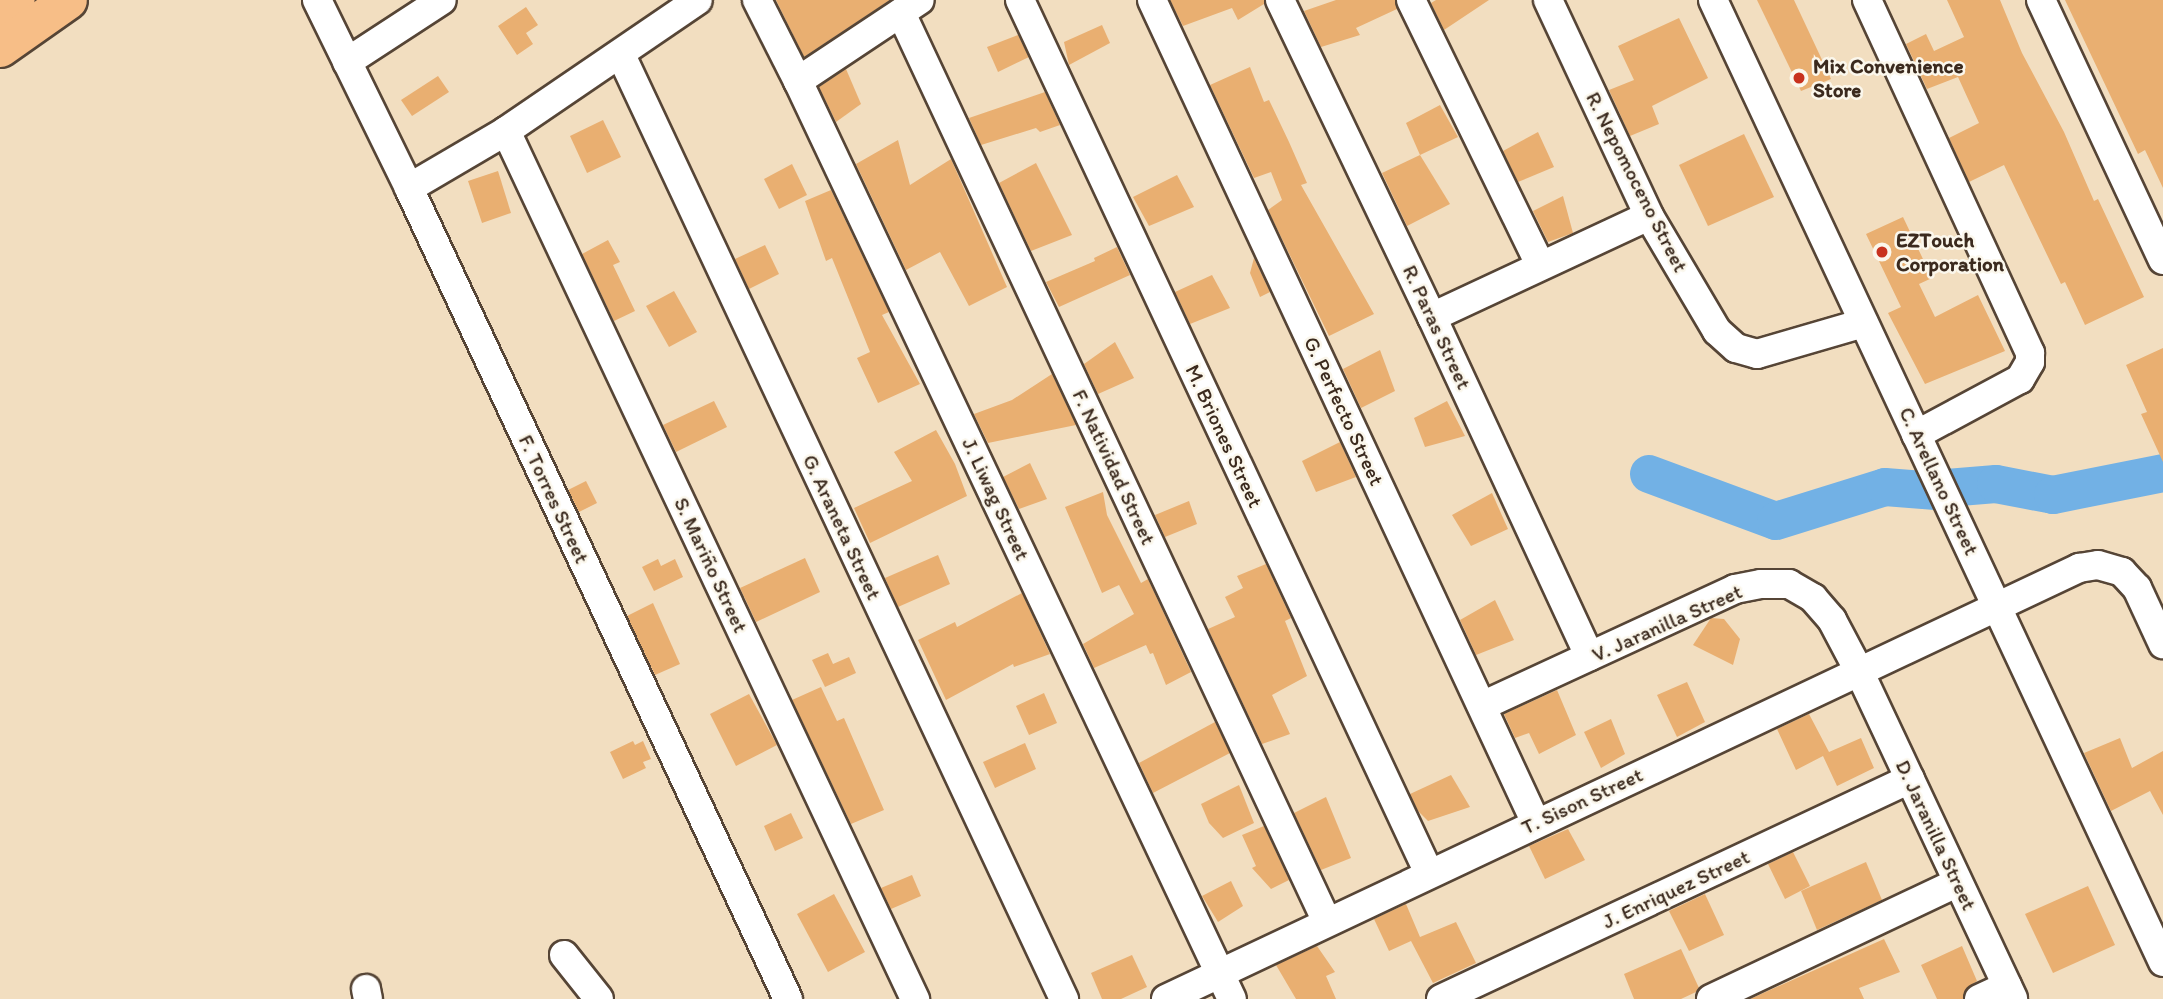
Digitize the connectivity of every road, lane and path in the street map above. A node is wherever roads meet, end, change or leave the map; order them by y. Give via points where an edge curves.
1 (68, 0) edge
2 (317, 0) edge
3 (442, 0) edge
4 (698, 0) edge
5 (757, 0) edge
6 (1020, 0) edge
7 (1152, 0) edge
8 (1280, 0) edge
9 (1412, 0) edge
10 (1548, 0) edge
11 (1713, 0) edge
12 (1867, 0) edge
13 (2041, 0) edge
14 (910, 6) edge
15 (9, 21) edge
16 (621, 55) junction
17 (347, 62) junction
18 (798, 81) junction
19 (506, 131) junction
20 (409, 188) junction
21 (1649, 216) junction
22 (2163, 260) edge
23 (1540, 264) junction
24 (1432, 317) junction
25 (1864, 323) junction
26 (1916, 435) junction
27 (1999, 605) junction
28 (2163, 644) edge
29 (1589, 656) junction
30 (1859, 671) junction
31 (1482, 706) junction
32 (1910, 779) junction
33 (1536, 823) junction
34 (1429, 873) junction
35 (1958, 882) junction
36 (1327, 922) junction
37 (565, 955) dead end
38 (2163, 962) edge
39 (1226, 987) edge
40 (2010, 992) edge
41 (599, 999) edge
42 (788, 999) edge
43 (915, 999) edge
44 (1064, 999) edge
45 (1166, 999) edge
46 (1441, 999) edge
47 (1711, 999) edge
48 (1979, 999) edge

1 - 15 main road
2 - 17 street, F. Torres Street
3 - 17 street
4 - 16 street
5 - 18 street, J. Liwag Street
6 - 34 street, M. Briones Street
7 - 31 street, G. Perfecto Street
8 - 24 street, R. Paras Street
9 - 23 street
10 - 21 street, R. Nepomoceno Street
11 - 25 street, C. Arellano Street
12 - 26 street via 2028,342 2030,362 2020,379
13 - 22 street
14 - 18 street
14 - 36 street, F. Natividad Street
16 - 19 street
16 - 44 street, G. Araneta Street
17 - 20 street, F. Torres Street
18 - 39 street, J. Liwag Street
19 - 20 street
19 - 43 street, S. Mariño Street
20 - 42 street, F. Torres Street
21 - 23 street
21 - 25 street, R. Nepomoceno Street via 1717,331 1736,348 1757,354
23 - 24 street
24 - 29 street, R. Paras Street
25 - 26 street, C. Arellano Street
26 - 27 street, C. Arellano Street
27 - 28 street, T. Sison Street via 2079,568 2098,565 2122,572 2137,588
27 - 30 street, T. Sison Street
27 - 38 street, C. Arellano Street
29 - 30 street, V. Jaranilla Street via 1735,589 1789,584 1813,598 1826,613
29 - 31 street, V. Jaranilla Street
30 - 32 street, D. Jaranilla Street
30 - 33 street, T. Sison Street
31 - 33 street, G. Perfecto Street
32 - 35 street, D. Jaranilla Street
32 - 46 street, J. Enriquez Street
33 - 34 street, T. Sison Street
34 - 36 street, T. Sison Street
35 - 40 street, D. Jaranilla Street
35 - 47 street
36 - 39 street, T. Sison Street
37 - 41 street
39 - 45 street, T. Sison Street
40 - 48 street

